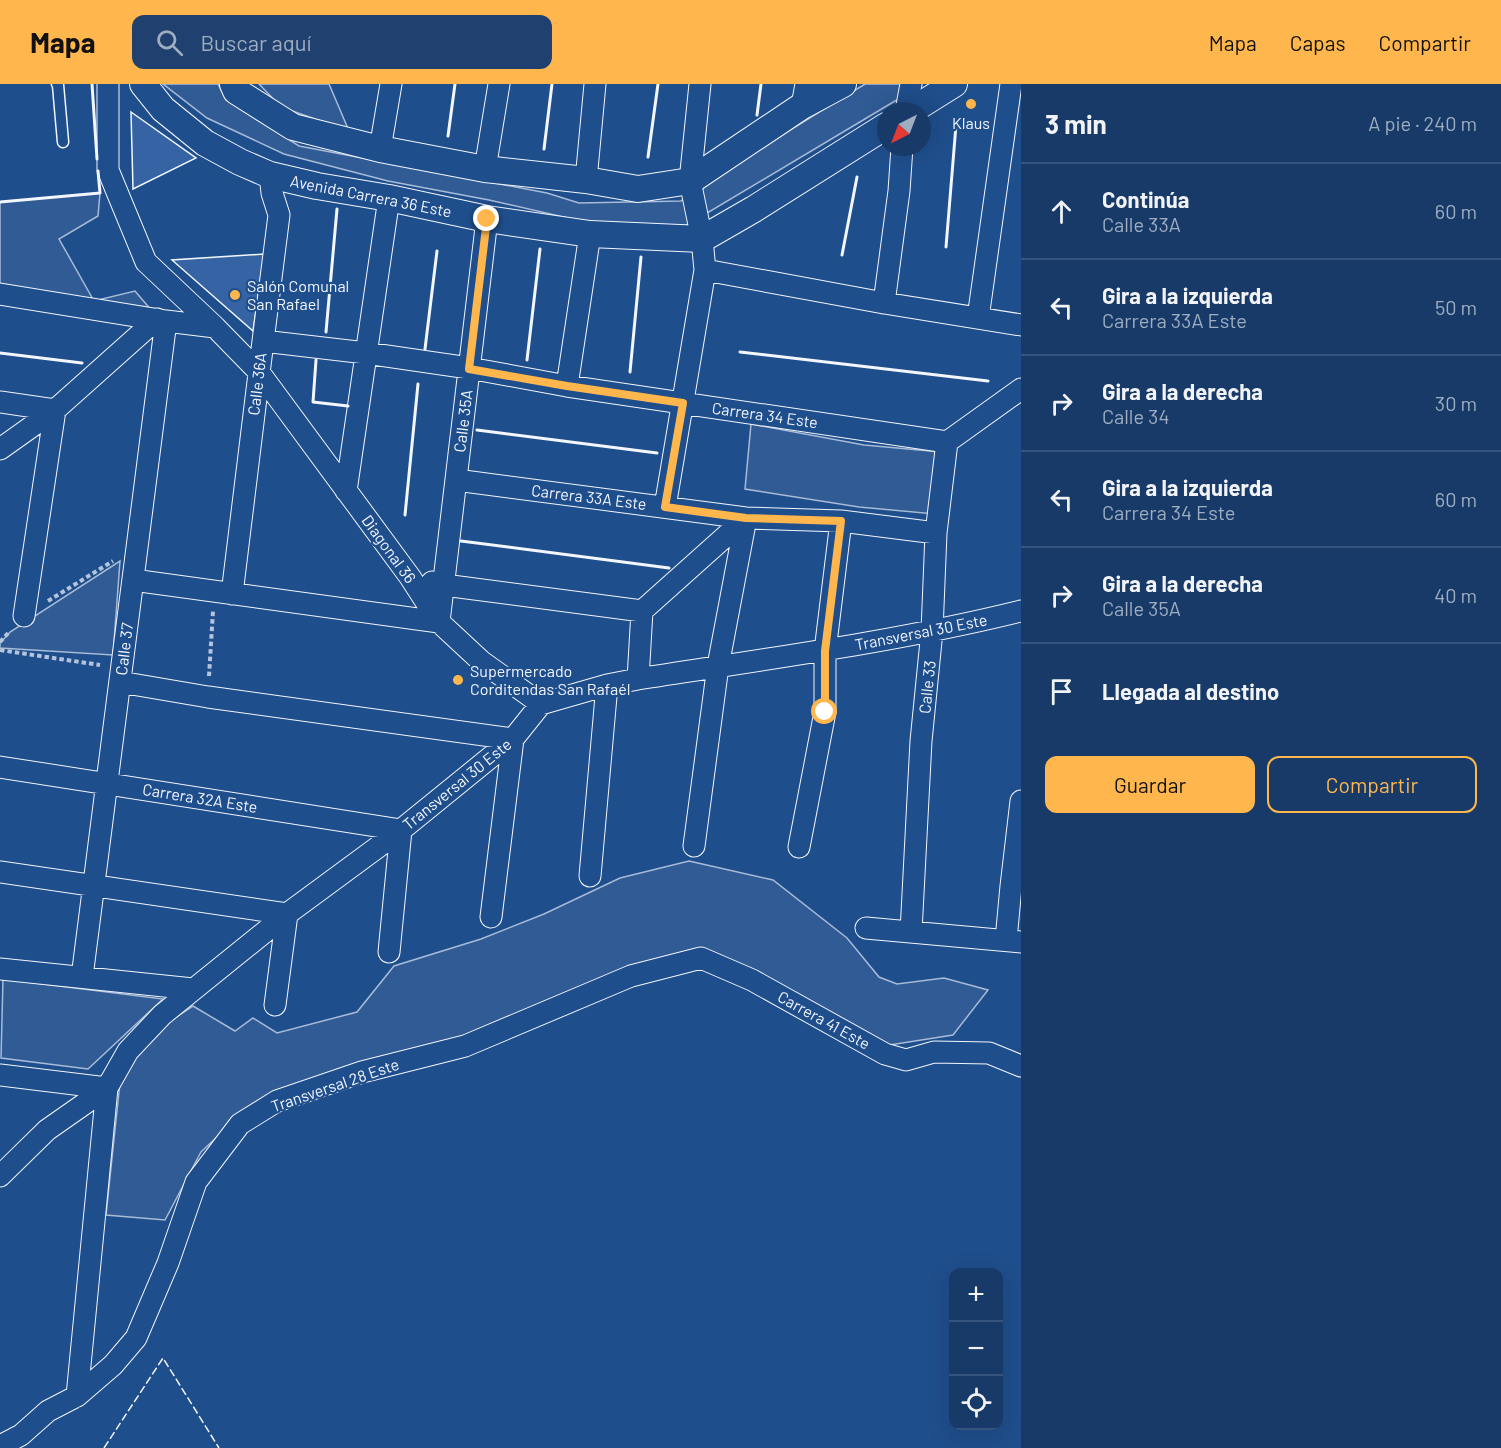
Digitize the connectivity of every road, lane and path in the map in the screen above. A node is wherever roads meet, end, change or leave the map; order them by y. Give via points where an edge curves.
1 (57, 84) edge
2 (108, 84) edge
3 (142, 84) edge
4 (233, 84) edge
5 (391, 84) edge
6 (499, 84) edge
7 (595, 84) edge
8 (700, 84) edge
9 (843, 84) edge
10 (910, 84) edge
11 (954, 84) edge
12 (1011, 84) edge
13 (804, 95) edge
14 (907, 102) edge
15 (925, 102) edge
16 (877, 132) edge
17 (63, 142) dead end
18 (381, 149) junction
19 (901, 156) edge
20 (485, 169) junction
21 (270, 175) junction
22 (586, 180) junction
23 (690, 181) junction
24 (389, 198) junction
25 (487, 219) junction
26 (590, 234) junction
27 (702, 239) junction
28 (705, 270) junction
29 (0, 294) edge
30 (884, 303) junction
31 (978, 318) junction
32 (162, 320) junction
33 (1021, 326) edge
34 (215, 327) junction
35 (262, 341) junction
36 (366, 353) junction
37 (469, 369) junction
38 (259, 372) junction
39 (567, 386) junction
40 (1021, 389) edge
41 (0, 402) edge
42 (683, 403) junction
43 (55, 410) junction
44 (947, 442) junction
45 (0, 449) edge
46 (456, 480) junction
47 (346, 491) junction
48 (665, 507) junction
49 (746, 518) junction
50 (841, 521) junction
51 (936, 533) junction
52 (138, 545) junction
53 (410, 577) junction
54 (133, 580) junction
55 (444, 585) junction
56 (223, 592) junction
57 (642, 611) junction
58 (1021, 611) edge
59 (24, 616) junction
60 (439, 622) junction
61 (932, 630) junction
62 (0, 642) edge
63 (0, 650) edge
64 (825, 651) junction
65 (718, 666) junction
66 (121, 675) junction
67 (638, 679) junction
68 (607, 685) junction
69 (208, 697) junction
70 (541, 704) junction
71 (513, 739) junction
72 (0, 767) edge
73 (107, 784) junction
74 (1021, 801) edge
75 (401, 830) junction
76 (694, 846) dead end
77 (799, 847) dead end
78 (0, 872) edge
79 (590, 876) dead end
80 (94, 886) junction
81 (287, 914) junction
82 (491, 917) dead end
83 (866, 928) dead end
84 (911, 932) junction
85 (1014, 941) edge
86 (389, 952) dead end
87 (0, 969) edge
88 (631, 976) joint
89 (82, 978) junction
90 (192, 990) junction
91 (275, 1005) dead end
92 (1021, 1066) edge
93 (0, 1075) edge
94 (107, 1088) junction
95 (0, 1176) edge
96 (77, 1396) junction
97 (48, 1411) junction
98 (0, 1429) edge
99 (0, 1446) edge

1 - 17 lane
2 - 34 street via 108,170 146,262
3 - 21 street, Avenida Carrera 36 Este via 163,109 205,143
4 - 18 street via 236,91 293,128
5 - 18 street
6 - 20 street
7 - 22 street
8 - 23 street
9 - 13 street
10 - 14 street
11 - 15 street
12 - 31 street
13 - 23 street
16 - 27 street
18 - 20 street
19 - 30 street
20 - 22 street
21 - 24 street, Avenida Carrera 36 Este
21 - 35 street, Calle 36A via 279,215
22 - 23 street via 638,189
23 - 27 street
24 - 25 street, Avenida Carrera 36 Este
24 - 36 street
25 - 26 street, Avenida Carrera 36 Este
25 - 37 street, Calle 35A
26 - 27 street, Avenida Carrera 36 Este
26 - 39 street
27 - 28 street
28 - 30 street
28 - 42 street
29 - 32 street
30 - 31 street
31 - 33 street
32 - 34 street
32 - 43 street
32 - 52 street, Calle 37
34 - 38 street
35 - 36 street, Carrera 34 Este
35 - 38 street, Calle 36A
36 - 37 street, Carrera 34 Este
36 - 47 street
37 - 39 street, Carrera 34 Este
37 - 46 street, Calle 35A
38 - 47 street, Diagonal 36
38 - 56 street, Calle 36A
39 - 42 street, Carrera 34 Este
40 - 44 street
41 - 43 street
42 - 44 street, Carrera 34 Este
42 - 48 street
43 - 45 street
43 - 59 street
44 - 51 street, Calle 33
46 - 48 street, Carrera 33A Este
46 - 55 street, Calle 35A
47 - 53 street, Diagonal 36
48 - 49 street, Carrera 33A Este
49 - 50 street, Carrera 33A Este
49 - 57 street
49 - 65 street
50 - 51 street, Carrera 33A Este
50 - 64 street
51 - 61 street, Calle 33
52 - 54 street, Calle 37
52 - 59 path
53 - 55 street
53 - 60 street, Diagonal 36
54 - 56 street
54 - 66 street, Calle 37
55 - 57 street
55 - 60 street, Calle 35A
56 - 60 street
56 - 69 path
57 - 67 street
58 - 61 street, Transversal 30 Este
59 - 62 path
60 - 70 street, Diagonal 36 via 481,661
61 - 64 street, Transversal 30 Este
61 - 84 street, Calle 33 via 921,741
63 - 66 path
64 - 65 street, Transversal 30 Este
64 - 77 street via 825,712
65 - 67 street, Transversal 30 Este
65 - 76 street
66 - 69 street
66 - 73 street, Calle 37
67 - 68 street, Transversal 30 Este
68 - 70 street, Transversal 30 Este
68 - 79 street
69 - 71 street
70 - 71 street, Transversal 30 Este
71 - 75 street, Transversal 30 Este
71 - 82 street
72 - 73 street, Carrera 32A Este
73 - 75 street, Carrera 32A Este
73 - 80 street, Calle 37
74 - 85 street via 1011,886
75 - 81 street, Transversal 30 Este
75 - 86 street
78 - 80 street
80 - 81 street
80 - 89 street, Calle 37
81 - 90 street, Transversal 30 Este
81 - 91 street
83 - 84 street
84 - 85 street
87 - 89 street
88 - 92 street, Carrera 41 Este via 701,958 752,980 885,1054 906,1060 934,1052 989,1053
88 - 96 street, Transversal 28 Este via 465,1046 362,1072 277,1101 240,1125 196,1182 136,1338 113,1365
89 - 90 street
90 - 94 street, Transversal 30 Este via 128,1051
93 - 94 street
94 - 95 street, Transversal 30 Este via 47,1130
94 - 96 street
96 - 97 street, Transversal 28 Este
97 - 98 street
97 - 99 street, Transversal 28 Este via 21,1435

